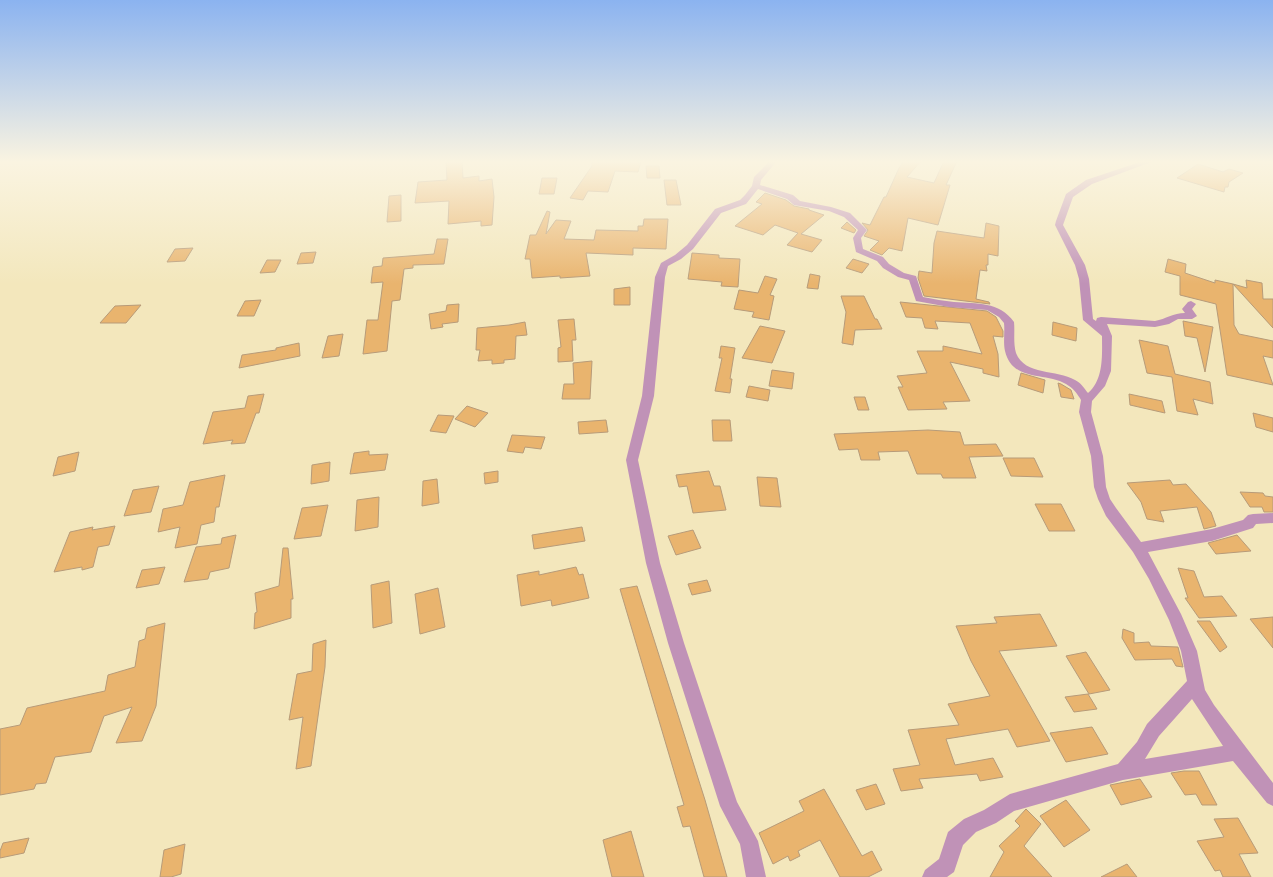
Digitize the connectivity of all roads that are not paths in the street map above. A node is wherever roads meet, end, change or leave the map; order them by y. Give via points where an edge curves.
1 (743, 202) edge
2 (796, 202) edge
3 (1067, 202) edge
4 (1191, 304) dead end
5 (1106, 333) junction
6 (1087, 400) junction
7 (1273, 518) edge
8 (1138, 548) junction
9 (1195, 684) junction
10 (1122, 771) junction
11 (1254, 774) junction
12 (1273, 797) edge
13 (756, 877) edge
14 (932, 877) edge

1 - 13 street via 718,211 690,247 664,265 660,277 648,396 632,460 653,563 672,629 729,806 749,841
2 - 6 street via 847,215 863,230 857,238 859,250 912,278 919,299 952,305 982,305 1000,312 1009,322 1011,353 1018,366 1031,372 1062,378 1072,383
3 - 5 street via 1058,225 1074,252 1084,280 1088,320
4 - 5 street via 1187,309 1192,316 1176,316 1156,324 1101,320
5 - 6 street via 1106,373 1094,395
6 - 8 street via 1085,412 1097,456 1100,487 1104,499
7 - 8 street via 1253,519 1248,524 1212,535
8 - 9 street via 1176,619 1189,651
9 - 10 street via 1157,725 1144,748
9 - 11 street via 1197,693 1208,711
10 - 11 street via 1237,752
10 - 14 street via 1010,803 990,817 970,825 955,840 947,865
11 - 12 street

